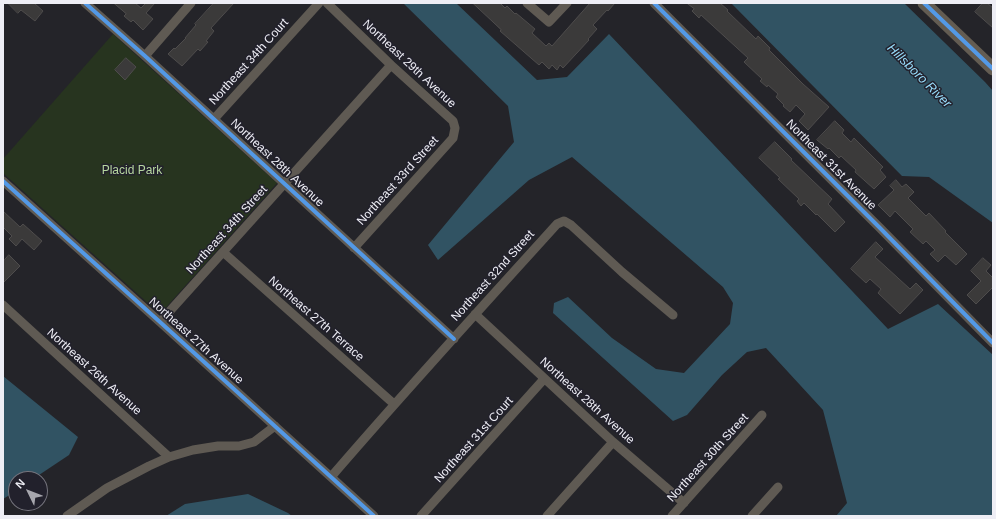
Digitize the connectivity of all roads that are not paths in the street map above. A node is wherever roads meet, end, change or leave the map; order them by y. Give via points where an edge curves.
1 (85, 3) edge
2 (191, 3) edge
3 (319, 3) edge
4 (327, 3) edge
5 (528, 3) edge
6 (567, 3) edge
7 (654, 3) edge
8 (924, 3) edge
9 (145, 56) junction
10 (391, 65) junction
11 (993, 69) edge
12 (214, 119) junction
13 (455, 128) joint
14 (3, 181) edge
15 (284, 184) junction
16 (354, 248) junction
17 (223, 252) junction
18 (3, 305) edge
19 (475, 314) junction
20 (673, 315) dead end
21 (160, 322) junction
22 (454, 338) junction
23 (993, 343) edge
24 (544, 379) junction
25 (394, 404) junction
26 (762, 415) dead end
27 (275, 426) junction
28 (613, 442) junction
29 (169, 457) junction
30 (331, 477) junction
31 (778, 487) dead end
32 (684, 504) junction
33 (68, 516) edge
34 (374, 516) edge
35 (421, 516) edge
36 (547, 516) edge
37 (672, 516) edge
38 (752, 516) edge

1 - 9 street, Northeast 28th Avenue
2 - 9 street
3 - 12 street, Northeast 34th Court
4 - 10 street, Northeast 29th Avenue
5 - 6 street via 549,22
7 - 23 street, Northeast 31st Avenue
8 - 11 main road
9 - 12 street, Northeast 28th Avenue
10 - 13 street, Northeast 29th Avenue via 453,121
10 - 15 street, Northeast 34th Street
12 - 15 street, Northeast 28th Avenue
13 - 16 street, Northeast 33rd Street via 453,138
14 - 21 street, Northeast 27th Avenue
15 - 16 street, Northeast 28th Avenue
15 - 17 street, Northeast 34th Street
16 - 22 street, Northeast 28th Avenue
17 - 21 street, Northeast 34th Street
17 - 25 street, Northeast 27th Terrace
18 - 29 street, Northeast 26th Avenue
19 - 20 street, Northeast 32nd Street via 556,224 564,221
19 - 22 street, Northeast 32nd Street
19 - 24 street, Northeast 28th Avenue
21 - 27 street, Northeast 27th Avenue
22 - 25 street, Northeast 32nd Street
24 - 28 street, Northeast 28th Avenue
24 - 35 street, Northeast 31st Court
25 - 30 street, Northeast 32nd Street
26 - 32 street, Northeast 30th Street
27 - 29 street via 254,442 239,446 193,450
27 - 30 street, Northeast 27th Avenue
28 - 32 street, Northeast 28th Avenue
28 - 36 street
29 - 33 street via 107,488
30 - 34 street, Northeast 27th Avenue
31 - 38 street
32 - 37 street, Northeast 30th Street

